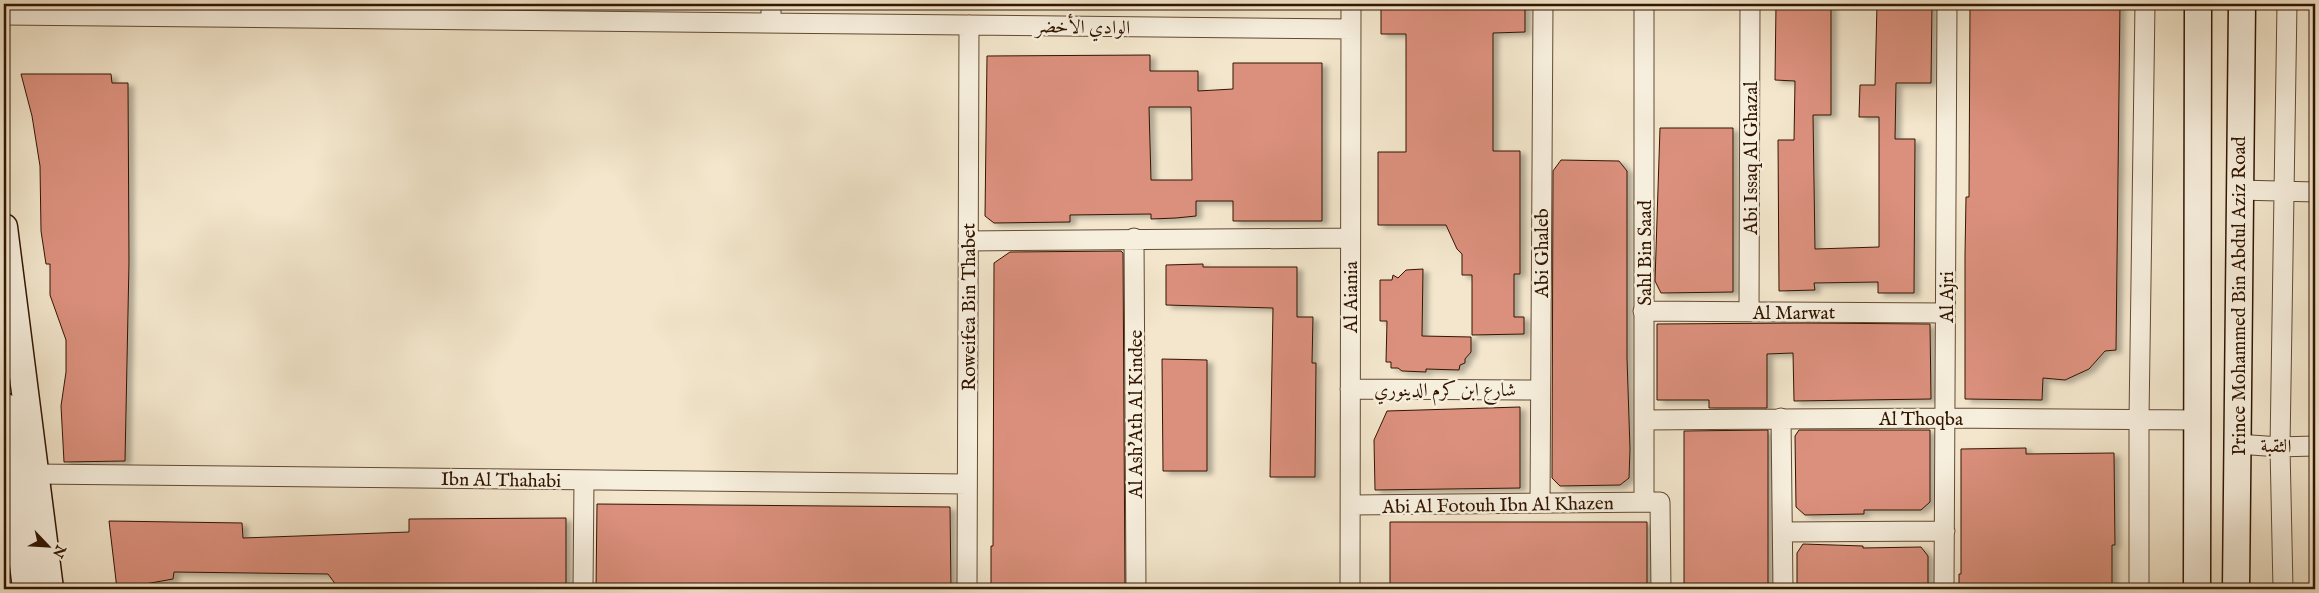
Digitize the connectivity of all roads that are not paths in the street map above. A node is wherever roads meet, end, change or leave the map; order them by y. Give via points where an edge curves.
1 (771, 4) edge
2 (1351, 4) edge
3 (1543, 4) edge
4 (1644, 4) edge
5 (1750, 4) edge
6 (1947, 4) edge
7 (2145, 4) edge
8 (2198, 4) edge
9 (2242, 4) edge
10 (2287, 4) edge
11 (167, 10) edge
12 (351, 11) edge
13 (460, 12) edge
14 (575, 12) edge
15 (4, 15) edge
16 (771, 23) junction
17 (969, 25) junction
18 (1351, 29) junction
19 (2239, 190) junction
20 (2283, 191) junction
21 (2315, 192) edge
22 (4, 227) edge
23 (1134, 238) junction
24 (1350, 238) junction
25 (968, 241) junction
26 (1643, 311) junction
27 (1749, 312) junction
28 (1946, 313) junction
29 (1350, 388) junction
30 (1540, 390) junction
31 (4, 406) edge
32 (1781, 418) junction
33 (1945, 418) junction
34 (2139, 419) junction
35 (1645, 420) junction
36 (2198, 420) junction
37 (2237, 444) junction
38 (2315, 446) edge
39 (2280, 447) junction
40 (34, 474) junction
41 (584, 480) junction
42 (967, 484) junction
43 (1652, 502) junction
44 (1540, 503) junction
45 (1352, 505) junction
46 (1945, 531) junction
47 (1783, 532) junction
48 (26, 589) edge
49 (50, 589) edge
50 (582, 589) edge
51 (967, 589) edge
52 (1136, 589) edge
53 (1350, 589) edge
54 (1660, 589) edge
55 (1783, 589) edge
56 (1944, 589) edge
57 (2139, 589) edge
58 (2197, 589) edge
59 (2236, 589) edge
60 (2283, 589) edge

1 - 16 street
2 - 18 street, Al Aiania
3 - 30 street, Abi Ghaleb
4 - 26 street, Sahl Bin Saad
5 - 27 street, Abi Issaq Al Ghazal
6 - 28 street, Al Ajri
7 - 34 street
8 - 36 main road
9 - 19 main road, Prince Mohammed Bin Abdul Aziz Road
10 - 20 street
11 - 12 street, الوادي الأخضر
11 - 15 street, الوادي الأخضر
12 - 13 street, الوادي الأخضر
13 - 14 street, الوادي الأخضر
14 - 16 street, الوادي الأخضر
16 - 17 street, الوادي الأخضر
17 - 18 street, الوادي الأخضر
17 - 25 street, Roweifea Bin Thabet
18 - 24 street, Al Aiania
19 - 20 street
19 - 37 main road, Prince Mohammed Bin Abdul Aziz Road
20 - 21 street
20 - 39 street
22 - 40 main road
23 - 24 street
23 - 25 street
23 - 52 street, Al Ash'Ath Al Kindee
24 - 29 street, Al Aiania
25 - 42 street, Roweifea Bin Thabet
26 - 27 street, Al Marwat
26 - 35 street, Sahl Bin Saad
27 - 28 street, Al Marwat
28 - 33 street, Al Ajri
29 - 30 street, شارع ابن كرم الدينوري
29 - 45 street, Al Aiania
30 - 44 street, Abi Ghaleb
31 - 48 main road
32 - 33 street, Al Thoqba
32 - 35 street, Al Thoqba
32 - 47 street
33 - 34 street, Al Thoqba
33 - 46 street, Al Ajri
34 - 36 street, Al Thoqba
34 - 57 street
35 - 43 street, Sahl Bin Saad
36 - 58 main road
37 - 39 street, الثقبة
37 - 59 main road, Prince Mohammed Bin Abdul Aziz Road
38 - 39 street, الثقبة
39 - 60 street
40 - 41 street, Ibn Al Thahabi
40 - 49 main road
41 - 42 street, Ibn Al Thahabi
41 - 50 street
42 - 51 street, Roweifea Bin Thabet
43 - 44 street, Abi Al Fotouh Ibn Al Khazen
43 - 54 street, Sahl Bin Saad
44 - 45 street, Abi Al Fotouh Ibn Al Khazen
45 - 53 street, Al Aiania
46 - 47 street
46 - 56 street, Al Ajri
47 - 55 street

